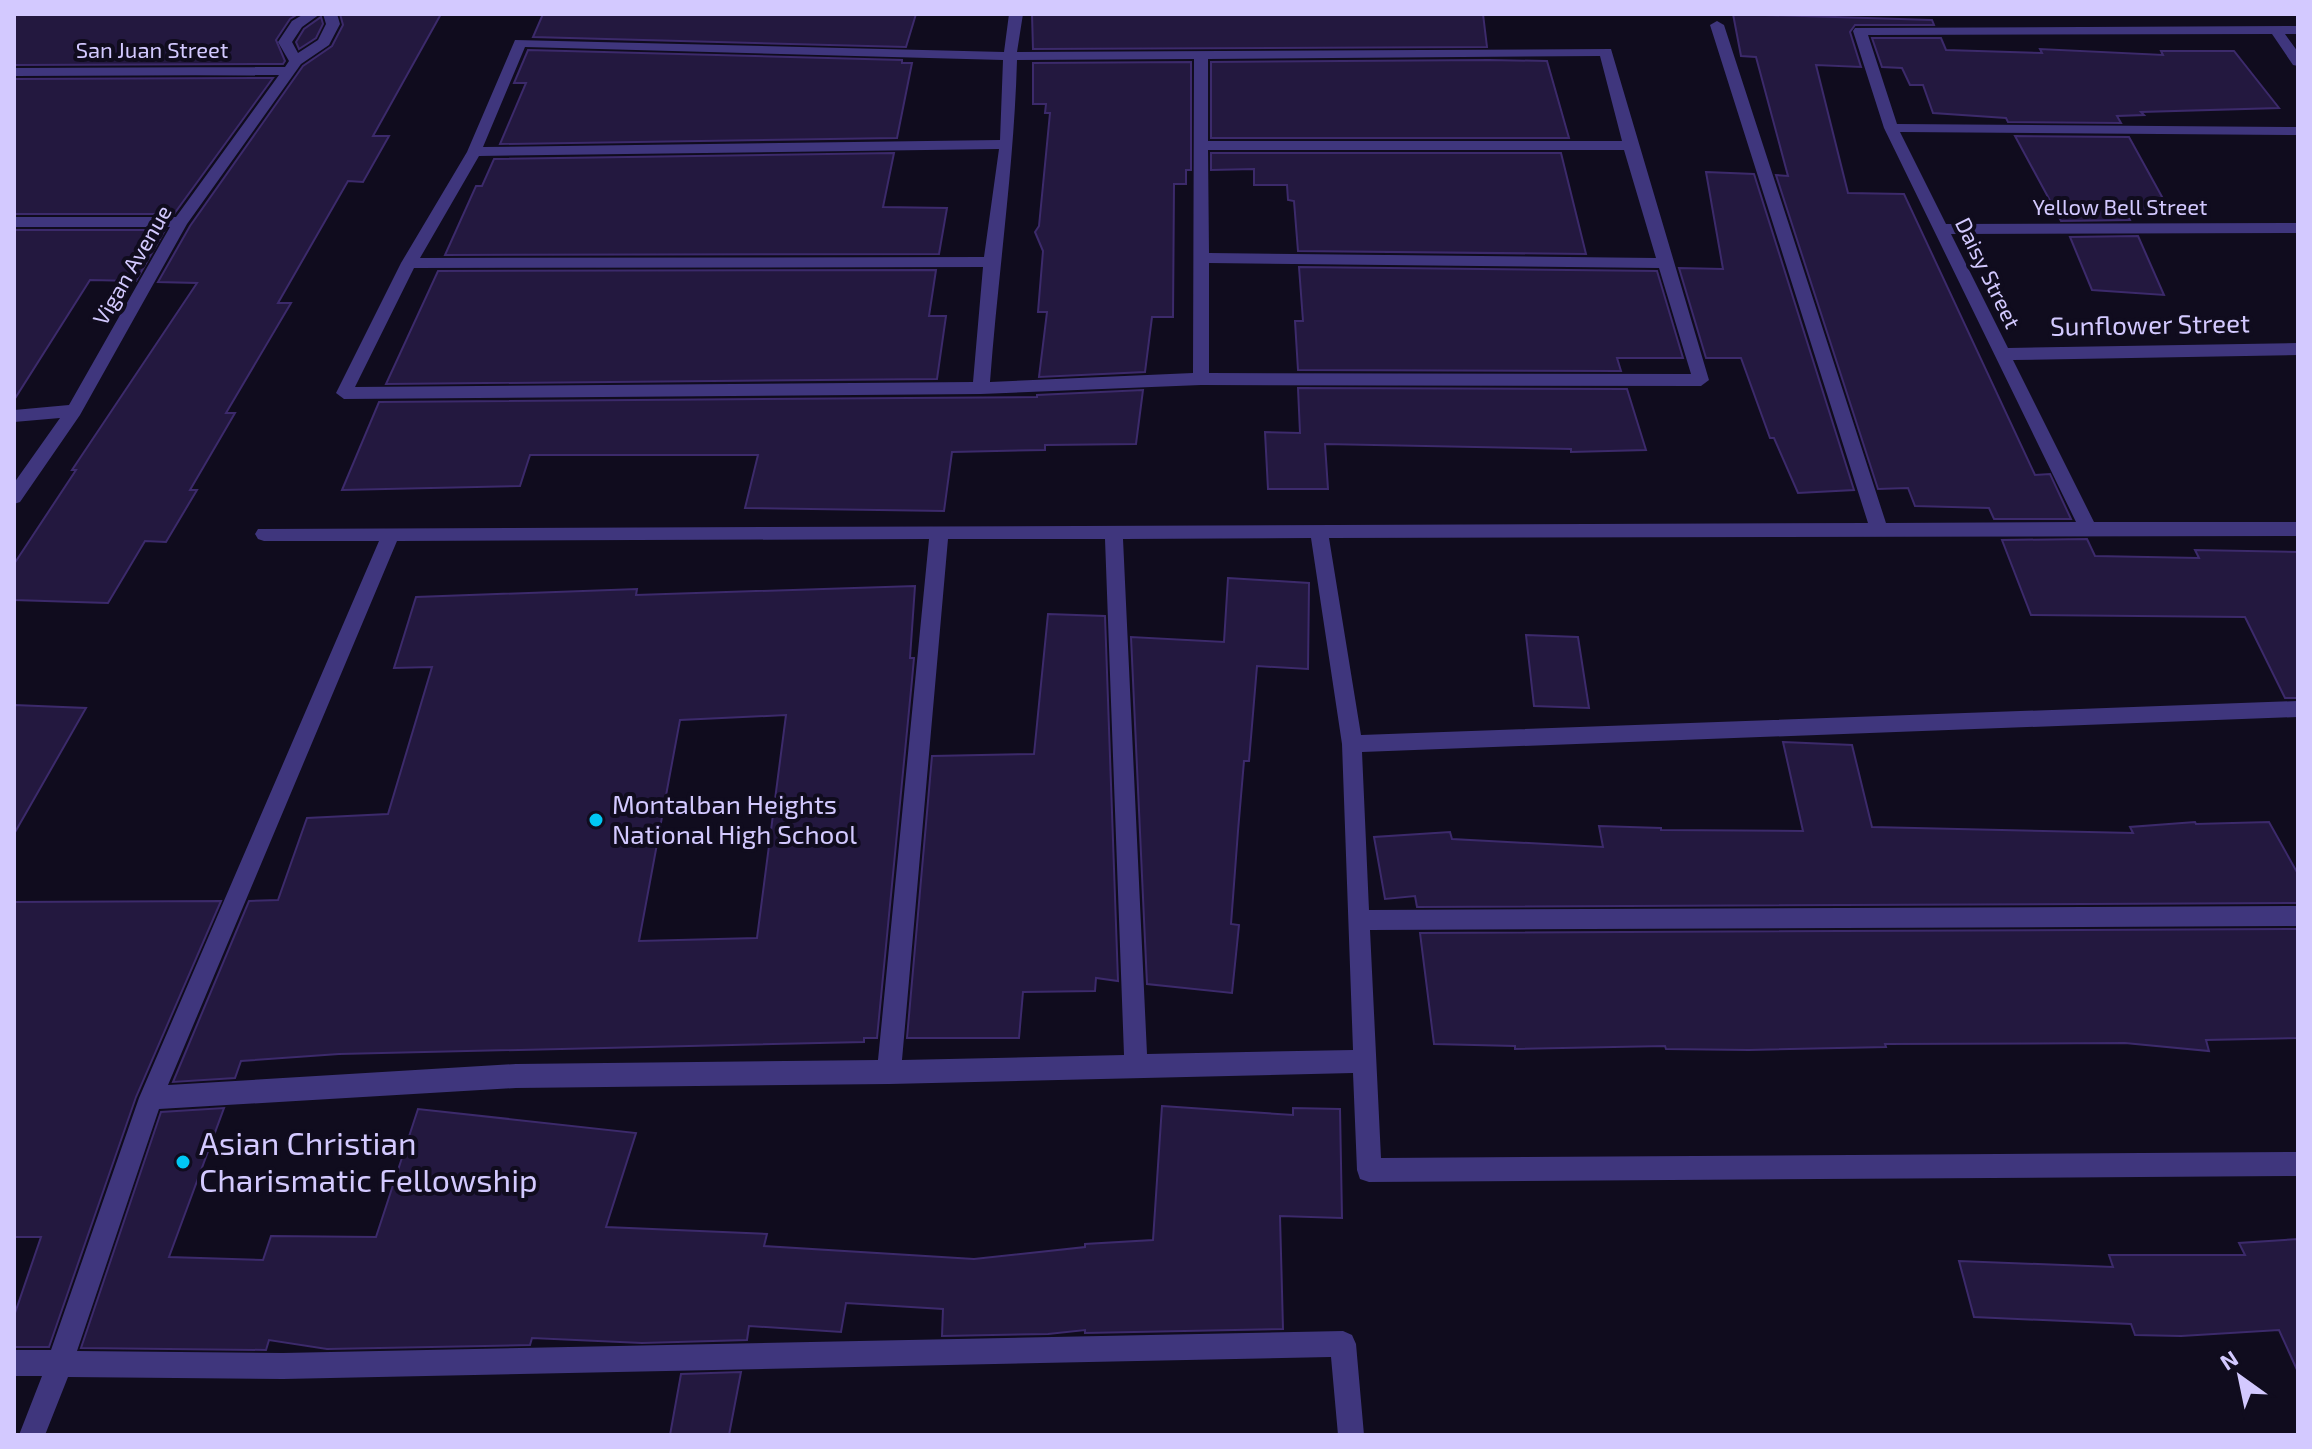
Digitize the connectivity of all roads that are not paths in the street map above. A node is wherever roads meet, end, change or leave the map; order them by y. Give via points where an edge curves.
1 (313, 14) edge
2 (330, 14) edge
3 (1016, 14) edge
4 (1717, 25) dead end
5 (2276, 30) junction
6 (2298, 30) edge
7 (1010, 56) junction
8 (1201, 56) junction
9 (2298, 62) edge
10 (293, 66) junction
11 (14, 72) edge
12 (1891, 128) junction
13 (2298, 131) edge
14 (1007, 144) junction
15 (1630, 145) junction
16 (1201, 146) junction
17 (474, 152) junction
18 (14, 222) edge
19 (180, 222) junction
20 (2298, 228) edge
21 (1942, 229) junction
22 (1202, 258) junction
23 (991, 262) junction
24 (409, 263) junction
25 (1667, 263) junction
26 (2298, 349) edge
27 (2003, 354) junction
28 (1201, 379) junction
29 (981, 388) junction
30 (74, 411) junction
31 (14, 416) edge
32 (14, 497) edge
33 (1879, 528) junction
34 (2298, 529) edge
35 (2089, 530) junction
36 (1319, 532) junction
37 (939, 533) junction
38 (264, 534) dead end
39 (1114, 534) junction
40 (390, 536) junction
41 (2298, 709) edge
42 (1352, 744) junction
43 (2298, 916) edge
44 (1359, 920) junction
45 (1366, 1061) junction
46 (1136, 1066) junction
47 (889, 1072) junction
48 (151, 1098) junction
49 (2298, 1164) edge
50 (14, 1363) edge
51 (60, 1363) junction
52 (32, 1435) edge
53 (1351, 1435) edge

1 - 10 street via 297,24 285,42
2 - 10 street, Vigan Avenue via 333,24 324,42
3 - 7 street
4 - 33 street
5 - 6 street
5 - 9 street
5 - 12 street, Daisy Street via 1860,31
7 - 8 street
7 - 14 street
7 - 17 street via 520,43
8 - 15 street via 1606,52
8 - 16 street
10 - 11 street, San Juan Street
10 - 19 street, Vigan Avenue
12 - 13 street
12 - 21 street, Daisy Street
14 - 17 street
14 - 23 street
15 - 16 street
15 - 25 street
16 - 22 street
17 - 24 street
18 - 19 street
19 - 30 street, Vigan Avenue
20 - 21 street, Yellow Bell Street
21 - 27 street, Daisy Street
22 - 25 street
22 - 28 street
23 - 24 street
23 - 29 street
24 - 29 street via 344,393
25 - 28 street via 1701,380
26 - 27 street, Sunflower Street
27 - 35 street, Daisy Street
28 - 29 street
30 - 31 street
30 - 32 street, Vigan Avenue
33 - 35 street
33 - 36 street
34 - 35 street
36 - 39 street
36 - 42 street
37 - 39 street
37 - 40 street
37 - 47 street
38 - 40 street
39 - 46 street
40 - 48 street
41 - 42 street
42 - 44 street
43 - 44 street
44 - 45 street
45 - 46 street
45 - 49 street via 1369,1170
46 - 47 street
47 - 48 street via 516,1076
48 - 51 street
50 - 51 street
51 - 52 street
51 - 53 street via 283,1366 1343,1344

